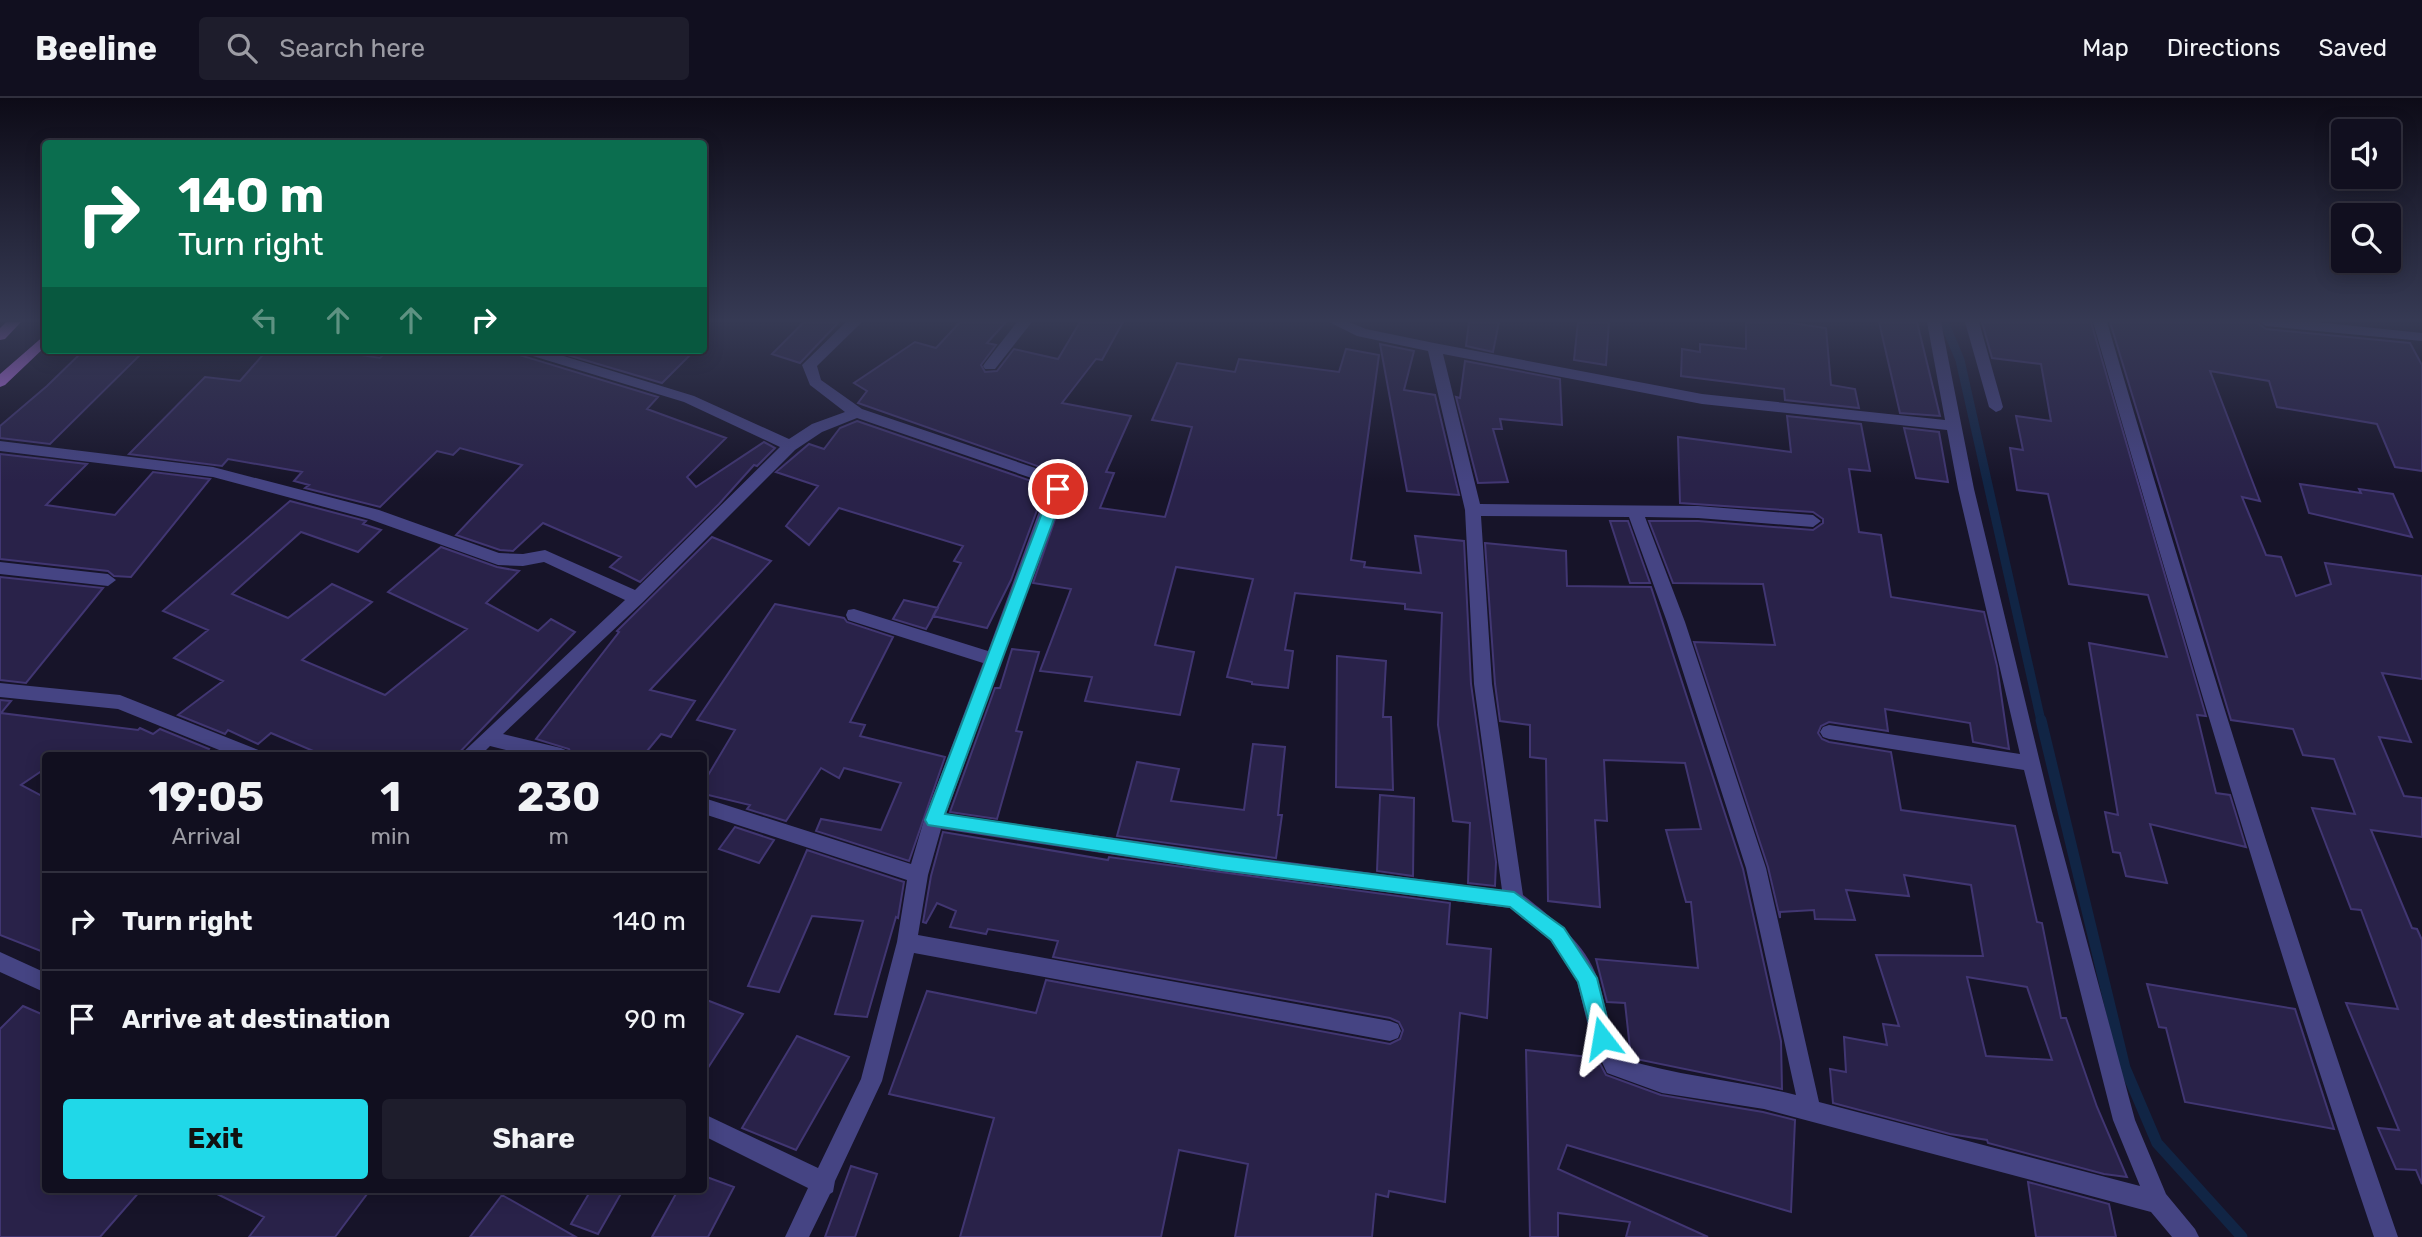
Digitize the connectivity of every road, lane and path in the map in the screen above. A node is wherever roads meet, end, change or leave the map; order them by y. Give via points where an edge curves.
1 (611, 375) edge
2 (813, 375) edge
3 (1441, 375) edge
4 (1580, 375) edge
5 (1945, 375) edge
6 (1987, 375) edge
7 (2115, 375) edge
8 (1996, 407) dead end
9 (857, 412) junction
10 (1955, 426) junction
11 (0, 446) edge
12 (790, 446) junction
13 (1473, 510) junction
14 (1634, 510) junction
15 (1812, 522) dead end
16 (0, 568) edge
17 (108, 580) dead end
18 (637, 598) junction
19 (855, 615) dead end
20 (994, 660) junction
21 (0, 690) edge
22 (1829, 732) dead end
23 (486, 738) junction
24 (244, 752) edge
25 (472, 752) edge
26 (544, 752) edge
27 (2031, 762) junction
28 (707, 807) edge
29 (934, 820) junction
30 (918, 875) junction
31 (1514, 900) junction
32 (907, 942) junction
33 (0, 962) edge
34 (42, 981) edge
35 (1390, 1031) dead end
36 (1810, 1111) junction
37 (707, 1126) edge
38 (825, 1184) junction
39 (2158, 1202) junction
40 (797, 1237) edge
41 (2187, 1237) edge
42 (2386, 1237) edge

1 - 12 street via 689,399
2 - 9 street via 815,382
3 - 13 street
4 - 10 street via 1702,398
5 - 10 street
6 - 8 street
7 - 42 street via 2304,996
9 - 12 street via 817,428
9 - 20 street via 1058,484
10 - 27 street
11 - 18 street via 214,472 373,514 498,559 545,556
12 - 18 street
13 - 14 street
13 - 31 street via 1483,684
14 - 15 street
14 - 36 street via 1676,622 1756,868
16 - 17 street
18 - 23 street
19 - 20 street
20 - 29 street
21 - 24 street via 120,702
22 - 27 street
23 - 25 street
23 - 26 street
27 - 39 street via 2124,1120
28 - 30 street
29 - 30 street
29 - 31 street
30 - 32 street
31 - 36 street via 1558,934 1587,978 1602,1038 1615,1066 1662,1082 1764,1098
32 - 35 street
32 - 38 street via 871,1081
33 - 34 street
36 - 39 street
37 - 38 street
38 - 40 street
39 - 41 street

